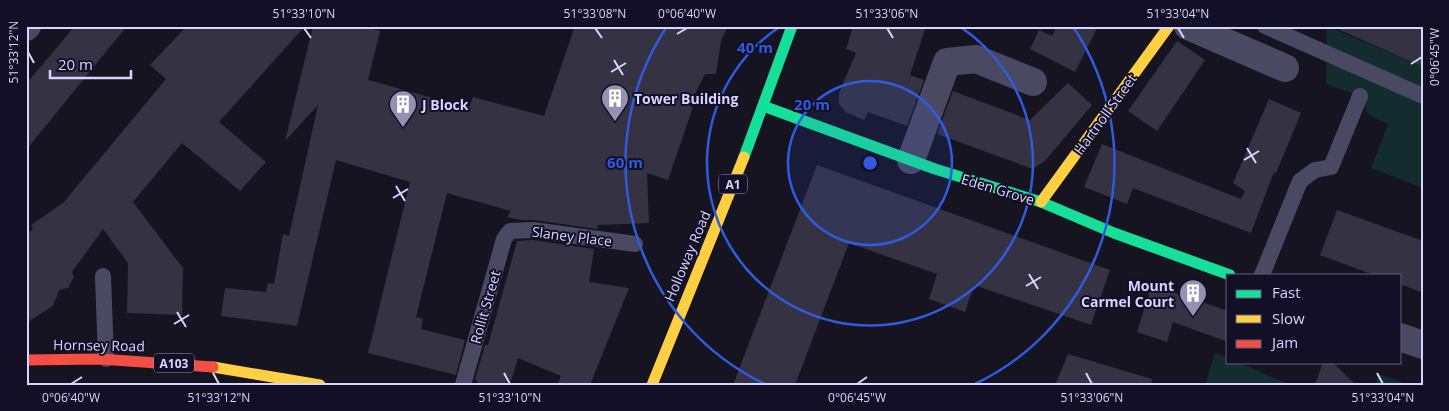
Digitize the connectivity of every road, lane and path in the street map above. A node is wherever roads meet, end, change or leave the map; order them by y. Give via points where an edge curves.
1 (792, 26) edge
2 (1168, 26) edge
3 (1188, 26) edge
4 (1265, 26) edge
5 (1286, 68) dead end
6 (1033, 82) dead end
7 (1360, 96) dead end
8 (1423, 96) edge
9 (763, 106) junction
10 (911, 160) junction
11 (1041, 202) junction
12 (510, 231) joint
13 (635, 244) dead end
14 (1227, 274) edge
15 (1262, 274) edge
16 (103, 276) dead end
17 (1402, 338) edge
18 (1423, 345) edge
19 (106, 359) junction
20 (26, 360) edge
21 (320, 385) edge
22 (463, 385) edge
23 (652, 385) edge

1 - 9 main road, Holloway Road / A1
2 - 11 main road, Hartnoll Street
3 - 5 street
4 - 8 lane
6 - 10 street via 976,59 947,62
7 - 15 lane via 1331,167 1315,170 1300,181
9 - 10 main road, Eden Grove
9 - 23 main road, Holloway Road / A1
10 - 11 main road, Eden Grove
11 - 14 main road, Eden Grove via 1114,233
12 - 13 lane, Slaney Place via 533,230
12 - 22 lane, Rollit Street via 504,239
16 - 19 lane
17 - 18 street
19 - 20 main road, Hornsey Road / A103
19 - 21 main road, Hornsey Road / A103 via 212,366

